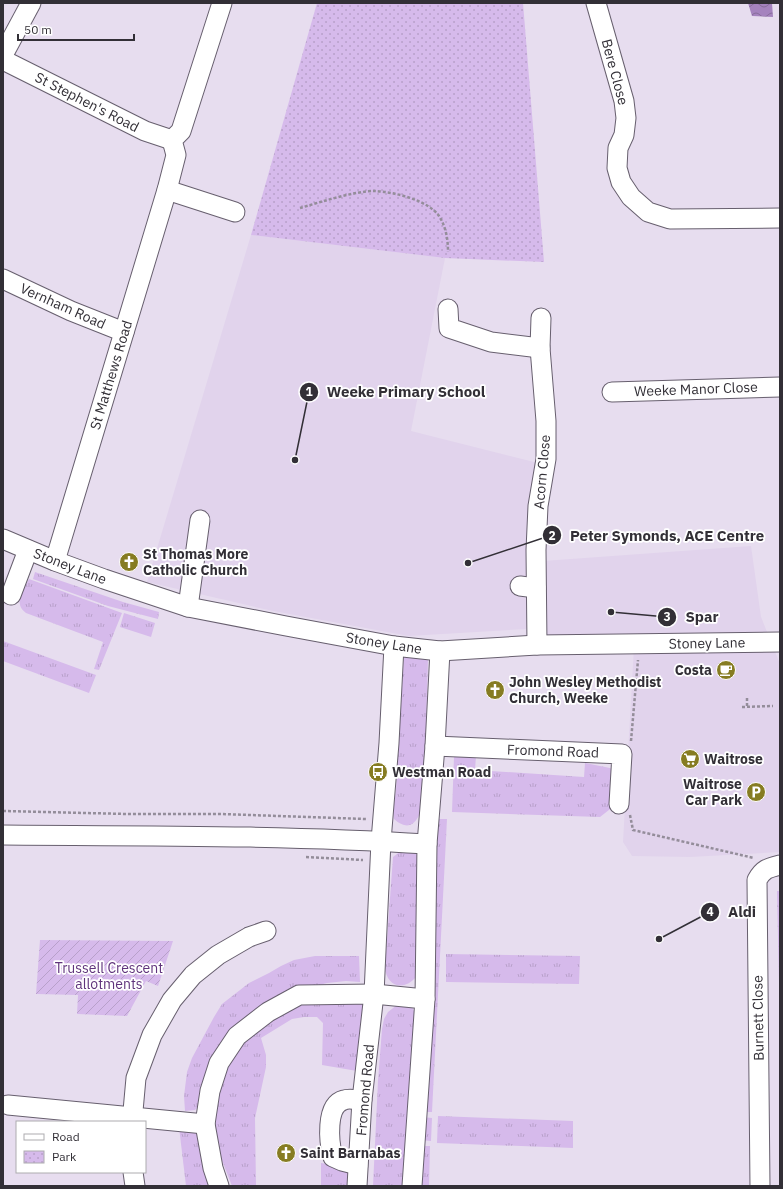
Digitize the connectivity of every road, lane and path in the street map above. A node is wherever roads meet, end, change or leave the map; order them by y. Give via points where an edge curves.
1 (31, 3) edge
2 (222, 3) edge
3 (596, 3) edge
4 (3, 55) edge
5 (3, 60) edge
6 (172, 140) junction
7 (167, 190) junction
8 (300, 208) dead end
9 (235, 212) dead end
10 (780, 218) edge
11 (448, 252) dead end
12 (3, 280) edge
13 (448, 309) dead end
14 (541, 318) dead end
15 (124, 332) junction
16 (540, 348) junction
17 (780, 387) edge
18 (612, 392) dead end
19 (200, 520) dead end
20 (3, 539) edge
21 (28, 550) junction
22 (55, 561) junction
23 (11, 595) dead end
24 (188, 607) junction
25 (780, 642) edge
26 (639, 644) junction
27 (537, 645) junction
28 (394, 646) junction
29 (440, 651) junction
30 (747, 698) dead end
31 (773, 706) dead end
32 (742, 707) dead end
33 (747, 707) junction
34 (435, 746) junction
35 (631, 747) dead end
36 (624, 808) joint
37 (3, 811) edge
38 (383, 819) junction
39 (3, 835) edge
40 (381, 841) junction
41 (427, 844) junction
42 (300, 857) dead end
43 (754, 858) dead end
44 (380, 860) junction
45 (780, 864) edge
46 (266, 931) dead end
47 (374, 994) junction
48 (425, 999) junction
49 (362, 1100) junction
50 (8, 1105) dead end
51 (132, 1119) edge
52 (205, 1124) junction
53 (358, 1165) junction
54 (133, 1173) edge
55 (135, 1186) edge
56 (219, 1186) edge
57 (357, 1186) edge
58 (412, 1186) edge
59 (760, 1186) edge

1 - 4 street
2 - 6 street via 181,131
3 - 10 street, Bere Close via 624,101 626,118 624,135 618,148 617,168 621,182 631,197 648,212 670,219
5 - 6 street, St Stephen's Road via 145,131
6 - 7 street, St Matthews Road via 176,155
7 - 9 street
7 - 15 street, St Matthews Road
8 - 11 path via 352,194 374,191 408,197 428,206 438,216 446,231
12 - 15 street, Vernham Road
13 - 16 street via 450,328 491,342
14 - 16 street, Acorn Close
15 - 22 street, St Matthews Road
16 - 27 street, Acorn Close via 546,421 546,459 538,506 536,550 528,587
17 - 18 street, Weeke Manor Close
19 - 24 street
20 - 21 street, Stoney Lane
21 - 22 street, Stoney Lane
21 - 23 street
22 - 24 street, Stoney Lane
24 - 28 street, Stoney Lane
25 - 26 street, Stoney Lane
26 - 27 street, Stoney Lane
26 - 35 path
27 - 29 street, Stoney Lane
28 - 29 street, Stoney Lane
28 - 38 street, Fromond Road
29 - 34 street
30 - 33 path
31 - 33 path
32 - 33 path
34 - 36 street, Fromond Road via 622,754
34 - 41 street
36 - 43 path via 633,830
37 - 38 path
38 - 40 street, Fromond Road
39 - 40 street
40 - 41 street
40 - 44 street, Fromond Road
41 - 48 street
42 - 44 path
44 - 47 street, Fromond Road
45 - 59 street, Burnett Close via 768,868 757,880
46 - 51 street via 248,937 218,955 194,975 172,1000 152,1036 136,1078
47 - 48 street
47 - 49 street, Fromond Road
47 - 52 street via 299,996 268,1012 237,1036 219,1063 210,1091
48 - 58 street
49 - 53 street, Fromond Road
49 - 53 street via 344,1100 332,1108 330,1131 333,1156
50 - 51 street
51 - 52 street
52 - 56 street
53 - 57 street, Fromond Road
54 - 55 street

